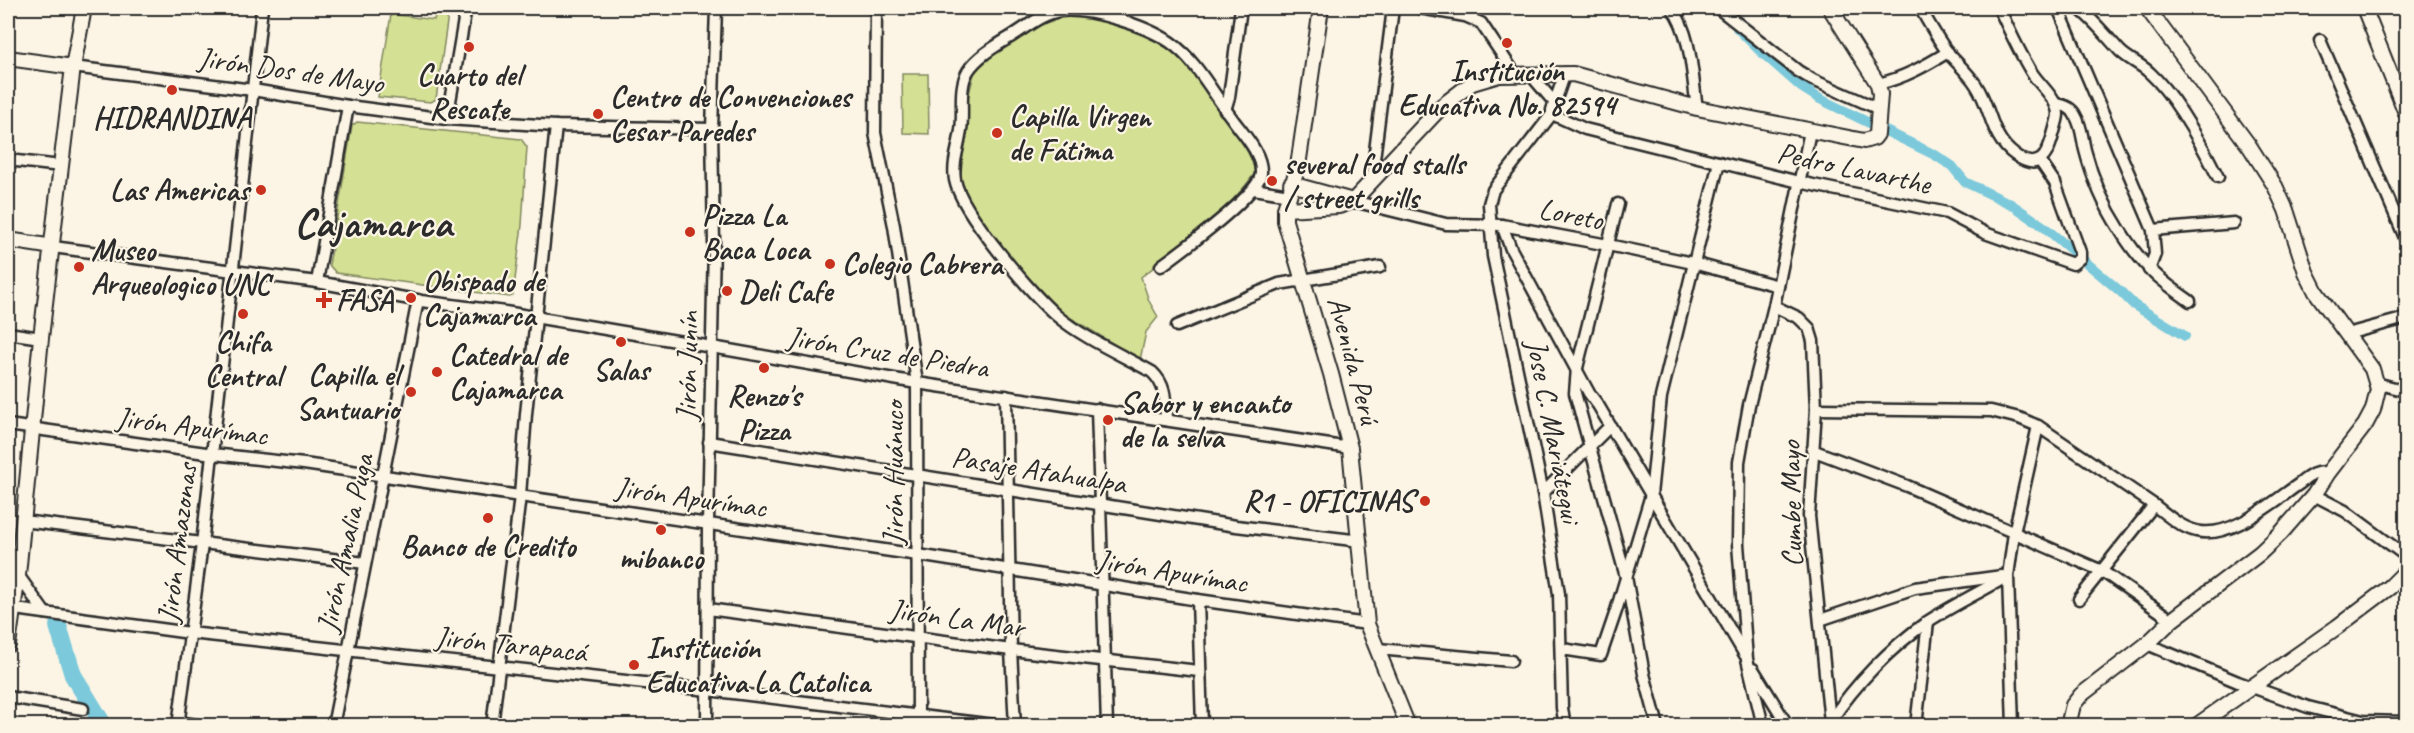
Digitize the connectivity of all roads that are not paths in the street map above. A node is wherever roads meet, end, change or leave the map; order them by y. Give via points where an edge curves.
1 (84, 8) edge
2 (262, 8) edge
3 (466, 8) edge
4 (716, 8) edge
5 (876, 8) edge
6 (1241, 8) edge
7 (1321, 8) edge
8 (1393, 8) edge
9 (1420, 8) edge
10 (1672, 8) edge
11 (1718, 8) edge
12 (1830, 8) edge
13 (1920, 8) edge
14 (1999, 8) edge
15 (2058, 8) edge
16 (2078, 8) edge
17 (2147, 8) edge
18 (2364, 8) edge
19 (1466, 12) edge
20 (2320, 40) dead end
21 (1948, 52) junction
22 (8, 58) edge
23 (73, 67) junction
24 (1565, 73) junction
25 (1515, 74) junction
26 (1530, 74) junction
27 (1878, 84) junction
28 (253, 90) junction
29 (1554, 102) junction
30 (2056, 104) junction
31 (348, 106) junction
32 (1697, 108) junction
33 (1225, 110) junction
34 (2406, 113) edge
35 (1552, 114) junction
36 (447, 119) junction
37 (1878, 122) junction
38 (556, 126) junction
39 (712, 129) junction
40 (1810, 131) junction
41 (8, 160) edge
42 (2040, 161) junction
43 (1719, 162) junction
44 (61, 166) junction
45 (2218, 177) dead end
46 (1799, 182) junction
47 (1371, 183) junction
48 (1254, 189) junction
49 (1290, 190) junction
50 (1353, 201) junction
51 (1618, 204) dead end
52 (1285, 209) junction
53 (2234, 223) dead end
54 (1490, 224) junction
55 (1502, 225) junction
56 (2153, 230) junction
57 (8, 240) edge
58 (2406, 240) edge
59 (1608, 245) junction
60 (53, 247) junction
61 (1693, 263) junction
62 (1161, 266) dead end
63 (1380, 267) dead end
64 (2149, 270) junction
65 (234, 272) junction
66 (1303, 279) junction
67 (317, 282) junction
68 (1778, 286) junction
69 (418, 300) junction
70 (2190, 301) dead end
71 (1774, 306) junction
72 (2406, 318) edge
73 (536, 319) junction
74 (1177, 326) dead end
75 (8, 333) edge
76 (2347, 334) junction
77 (40, 338) junction
78 (712, 347) junction
79 (1576, 368) junction
80 (917, 383) junction
81 (2376, 383) junction
82 (2406, 391) edge
83 (1006, 396) junction
84 (1097, 409) junction
85 (1816, 409) junction
86 (1166, 420) junction
87 (8, 425) edge
88 (1610, 426) junction
89 (2038, 426) junction
90 (33, 429) junction
91 (709, 442) junction
92 (1588, 446) junction
93 (1350, 448) junction
94 (1812, 450) junction
95 (213, 454) junction
96 (2328, 473) junction
97 (918, 475) junction
98 (384, 477) junction
99 (1008, 489) junction
100 (1543, 493) junction
101 (1651, 495) junction
102 (2314, 495) junction
103 (520, 496) junction
104 (1100, 503) junction
105 (2154, 504) junction
106 (23, 521) junction
107 (708, 524) junction
108 (2014, 533) junction
109 (1361, 541) junction
110 (202, 544) junction
111 (918, 555) junction
112 (2406, 556) edge
113 (365, 563) junction
114 (1010, 570) junction
115 (2102, 571) junction
116 (2406, 571) edge
117 (18, 575) junction
118 (2008, 576) junction
119 (1626, 577) junction
120 (1103, 586) junction
121 (2079, 599) dead end
122 (1198, 600) junction
123 (10, 608) edge
124 (708, 609) junction
125 (45, 613) junction
126 (1820, 620) junction
127 (2172, 620) junction
128 (1928, 622) junction
129 (1367, 624) junction
130 (190, 633) junction
131 (919, 637) junction
132 (2147, 644) junction
133 (8, 645) edge
134 (348, 649) junction
135 (1378, 649) junction
136 (1011, 650) junction
137 (1562, 650) junction
138 (1747, 659) junction
139 (1511, 661) dead end
140 (1104, 662) junction
141 (500, 667) junction
142 (1199, 671) junction
143 (2252, 686) junction
144 (708, 690) junction
145 (8, 697) edge
146 (83, 709) dead end
147 (918, 721) edge
148 (2406, 722) edge
149 (178, 724) edge
150 (1830, 724) edge
151 (203, 726) edge
152 (333, 726) edge
153 (492, 726) edge
154 (707, 726) edge
155 (1004, 726) edge
156 (1015, 726) edge
157 (1107, 726) edge
158 (1202, 726) edge
159 (1408, 726) edge
160 (1565, 726) edge
161 (1658, 726) edge
162 (1763, 726) edge
163 (1788, 726) edge
164 (1916, 726) edge
165 (2013, 726) edge
166 (2068, 726) edge
167 (2196, 726) edge

1 - 23 street
2 - 28 street, Jirón Amazonas
3 - 36 street
4 - 39 street, Jirón Junín
5 - 80 street, Jirón Huánuco via 875,133 894,226
6 - 33 street
7 - 49 street, Avenida Perú via 1298,166
8 - 47 street
9 - 19 street
10 - 32 street via 1686,37
11 - 37 street via 1798,71
12 - 27 street
13 - 21 street
14 - 30 street via 2033,75
15 - 56 street
16 - 45 street via 2122,53 2158,82 2199,140
17 - 76 street via 2275,186 2306,272
18 - 34 street
19 - 25 street via 1481,23
20 - 58 street
21 - 27 street via 1897,80
21 - 42 street via 1975,83 2004,147 2032,163
22 - 23 street, Jirón Dos de Mayo
23 - 28 street, Jirón Dos de Mayo
23 - 44 street
24 - 26 street
24 - 29 street
24 - 32 street
25 - 26 street
25 - 47 street via 1472,83 1442,106
26 - 29 street
27 - 37 street
28 - 31 street, Jirón Dos de Mayo
28 - 65 street, Jirón Amazonas
29 - 35 street
30 - 42 street via 2058,118 2053,138
30 - 64 street via 2074,113 2107,207
31 - 36 street, Jirón Dos de Mayo
31 - 67 street
32 - 40 street
33 - 48 street via 1258,155 1261,174
33 - 86 street via 1190,60 1170,42 1144,28 1085,12 1050,14 989,51 968,71 962,92 955,181 970,212 1007,262 1057,315 1159,379 1164,387
35 - 43 street, Pedro Lavarthe via 1585,129
35 - 54 street, Jose C. Mariátegui via 1493,190
36 - 38 street, Jirón Dos de Mayo
37 - 40 street via 1874,138 1864,141
38 - 39 street, Jirón Dos de Mayo
38 - 73 street
39 - 78 street, Jirón Junín
40 - 46 street
41 - 44 street
42 - 46 street, Pedro Lavarthe via 2055,183 2080,252 2080,258 2073,264 1985,233 1947,213
43 - 46 street, Pedro Lavarthe
43 - 61 street
44 - 60 street
46 - 68 street
47 - 50 street
48 - 49 street
48 - 62 street
49 - 50 street
49 - 52 street, Avenida Perú
50 - 52 street via 1339,206
50 - 54 street, Loreto via 1446,224
51 - 59 street
52 - 66 street, Avenida Perú
53 - 56 street
54 - 55 street, Loreto
54 - 100 street, Jose C. Mariátegui via 1493,256
55 - 59 street, Loreto
55 - 79 street via 1511,249
56 - 64 street via 2155,254
57 - 60 street
59 - 61 street, Loreto
59 - 79 street
60 - 65 street, Jirón Cruz de Piedra
60 - 77 street
61 - 68 street, Loreto
61 - 101 street via 1661,397
63 - 66 street
64 - 70 street
65 - 67 street, Jirón Cruz de Piedra
65 - 95 street, Jirón Amazonas
66 - 74 street via 1258,292
66 - 93 street, Avenida Perú
67 - 69 street, Jirón Cruz de Piedra
68 - 71 street
69 - 73 street, Jirón Cruz de Piedra
69 - 98 street, Jirón Amalia Puga
71 - 85 street, Cumbe Mayo via 1799,318 1809,328
71 - 138 street via 1739,462 1738,544
72 - 76 street
73 - 78 street, Jirón Cruz de Piedra
73 - 103 street
75 - 77 street
76 - 81 street via 2372,369
77 - 90 street
78 - 80 street, Jirón Cruz de Piedra
78 - 91 street, Jirón Junín
79 - 88 street
79 - 92 street via 1575,393
80 - 83 street, Jirón Cruz de Piedra
80 - 97 street, Jirón Huánuco
81 - 82 street
81 - 96 street via 2376,398 2365,425
83 - 84 street, Jirón Cruz de Piedra
83 - 99 street
84 - 86 street, Jirón Cruz de Piedra
84 - 104 street
85 - 89 street via 1991,411
85 - 94 street, Cumbe Mayo
86 - 93 street, Jirón Cruz de Piedra
87 - 90 street, Jirón Apurímac
88 - 92 street
88 - 101 street
89 - 105 street
89 - 108 street
90 - 95 street, Jirón Apurímac
90 - 106 street
91 - 97 street, Pasaje Atahualpa
91 - 107 street, Jirón Junín
92 - 100 street
92 - 119 street
93 - 109 street, Avenida Perú
94 - 108 street
94 - 126 street, Cumbe Mayo via 1809,516
95 - 98 street, Jirón Apurímac
95 - 110 street, Jirón Amazonas
96 - 102 street
96 - 105 street via 2311,475 2256,514 2213,533 2186,528
97 - 99 street, Pasaje Atahualpa
97 - 111 street, Jirón Huánuco
98 - 103 street, Jirón Apurímac
98 - 113 street, Jirón Amalia Puga
99 - 104 street, Pasaje Atahualpa
99 - 114 street
100 - 137 street, Jose C. Mariátegui via 1559,594
101 - 119 street
101 - 138 street
102 - 112 street
102 - 127 street via 2260,553
103 - 107 street, Jirón Apurímac
103 - 141 street
104 - 109 street, Pasaje Atahualpa via 1236,526
104 - 120 street
105 - 115 street
106 - 110 street
106 - 117 street
107 - 111 street, Jirón Apurímac
107 - 124 street, Jirón Junín
108 - 115 street
108 - 118 street
109 - 129 street, Avenida Perú
110 - 113 street
110 - 130 street, Jirón Amazonas
111 - 114 street, Jirón Apurímac
111 - 131 street, Jirón Huánuco
113 - 134 street, Jirón Amalia Puga
114 - 120 street, Jirón Apurímac
114 - 136 street
115 - 121 street
115 - 127 street
116 - 143 street via 2355,614
117 - 123 street
117 - 125 street
118 - 126 street via 1915,588
118 - 128 street
118 - 165 street
119 - 137 street via 1602,653
119 - 161 street
120 - 122 street, Jirón Apurímac
120 - 140 street
122 - 129 street, Jirón Apurímac
122 - 142 street
123 - 125 street, Jirón Tarapacá
123 - 133 street
124 - 131 street, Jirón La Mar
124 - 144 street, Jirón Junín
125 - 130 street, Jirón Tarapacá
126 - 150 street, Cumbe Mayo
127 - 132 street
128 - 150 street via 1863,679
128 - 164 street
129 - 135 street, Avenida Perú
130 - 134 street, Jirón Tarapacá
130 - 149 street, Jirón Amazonas
131 - 136 street, Jirón La Mar
131 - 147 street, Jirón Huánuco
132 - 143 street
132 - 166 street via 2081,695 2073,705
134 - 141 street, Jirón Tarapacá
134 - 152 street, Jirón Amalia Puga
135 - 139 street
135 - 159 street, Avenida Perú
136 - 140 street, Jirón La Mar
136 - 156 street
137 - 160 street, Jose C. Mariátegui
138 - 162 street
138 - 163 street
140 - 142 street, Jirón La Mar
140 - 157 street
141 - 144 street, Jirón Tarapacá
141 - 153 street
142 - 158 street
143 - 148 street via 2336,715 2363,721
143 - 167 street
144 - 147 street, Jirón Tarapacá
144 - 154 street, Jirón Junín
145 - 146 street
147 - 155 street, Jirón Tarapacá
149 - 151 street

